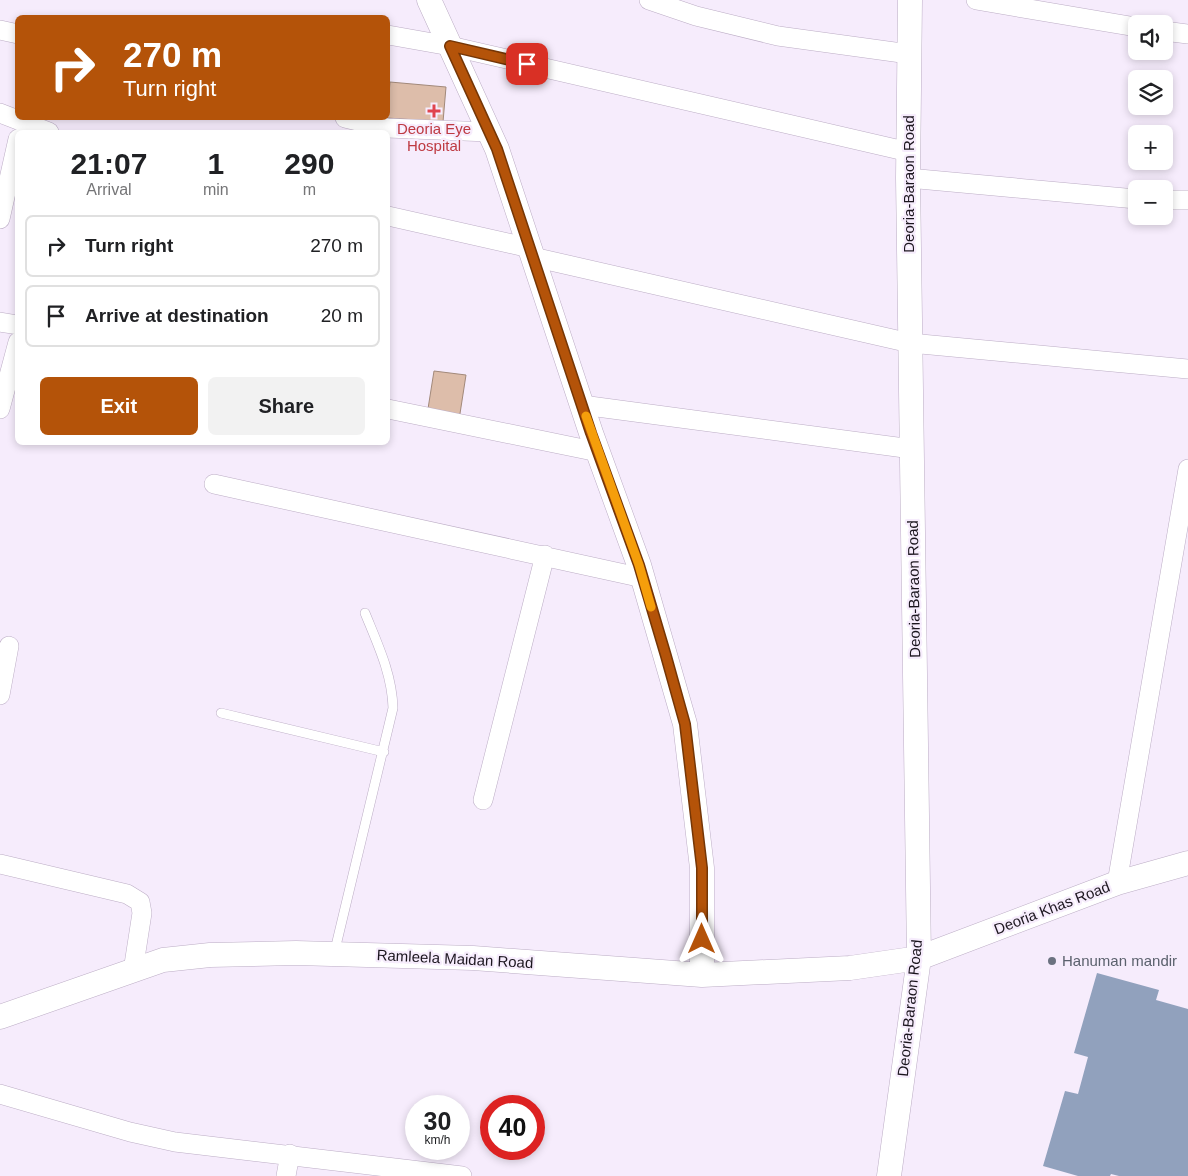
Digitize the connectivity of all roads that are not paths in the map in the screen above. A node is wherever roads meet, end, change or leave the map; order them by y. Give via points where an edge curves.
1 (429, 0) edge
2 (649, 0) edge
3 (910, 0) edge
4 (976, 0) edge
5 (1128, 26) edge
6 (0, 30) edge
7 (1173, 32) edge
8 (15, 33) edge
9 (1188, 34) edge
10 (390, 35) edge
11 (450, 46) junction
12 (909, 54) junction
13 (0, 113) edge
14 (353, 120) edge
15 (18, 130) edge
16 (489, 132) junction
17 (15, 150) edge
18 (908, 152) junction
19 (908, 178) junction
20 (1128, 198) edge
21 (1173, 200) edge
22 (1188, 200) edge
23 (390, 217) edge
24 (0, 219) edge
25 (532, 253) junction
26 (0, 322) edge
27 (15, 324) edge
28 (910, 343) junction
29 (15, 353) edge
30 (1188, 369) edge
31 (582, 405) junction
32 (390, 409) edge
33 (0, 410) edge
34 (912, 448) junction
35 (598, 452) junction
36 (1188, 469) edge
37 (214, 484) dead end
38 (1184, 510) edge
39 (545, 555) junction
40 (643, 578) junction
41 (365, 613) dead end
42 (10, 646) dead end
43 (0, 695) edge
44 (221, 713) dead end
45 (384, 752) junction
46 (483, 800) dead end
47 (1188, 863) edge
48 (0, 864) edge
49 (1117, 883) junction
50 (334, 954) junction
51 (919, 958) junction
52 (133, 971) junction
53 (702, 975) junction
54 (0, 1017) edge
55 (0, 1094) edge
56 (290, 1154) junction
57 (286, 1176) edge
58 (462, 1176) edge
59 (889, 1176) edge

1 - 11 street
2 - 12 street via 696,16 778,36
3 - 12 street, Deoria-Baraon Road
4 - 5 street
6 - 8 street
7 - 9 street
10 - 11 street
11 - 16 street
11 - 18 street
12 - 18 street, Deoria-Baraon Road
13 - 15 street
14 - 16 street via 387,128
16 - 25 street
17 - 24 street
18 - 19 street, Deoria-Baraon Road
19 - 20 street
19 - 28 street, Deoria-Baraon Road
21 - 22 street
23 - 25 street
25 - 28 street
25 - 31 street
26 - 27 street
28 - 30 street
28 - 34 street, Deoria-Baraon Road
29 - 33 street
31 - 34 street
31 - 35 street
32 - 35 street
34 - 51 street, Deoria-Baraon Road
35 - 40 street
36 - 38 street
37 - 39 street
38 - 49 street
39 - 40 street
39 - 46 street
40 - 53 street via 685,724 702,868
41 - 45 lane via 392,686 393,708
42 - 43 street
44 - 45 lane
45 - 50 lane
47 - 49 street, Deoria Khas Road
48 - 52 street via 127,894 140,902 142,914
49 - 51 street, Deoria Khas Road
50 - 52 street, Ramleela Maidan Road via 210,955 163,960
50 - 53 street, Ramleela Maidan Road via 473,958
51 - 53 street, Ramleela Maidan Road via 850,968
51 - 59 street, Deoria-Baraon Road
52 - 54 street, Ramleela Maidan Road
55 - 56 street via 174,1142
56 - 57 street
56 - 58 street

